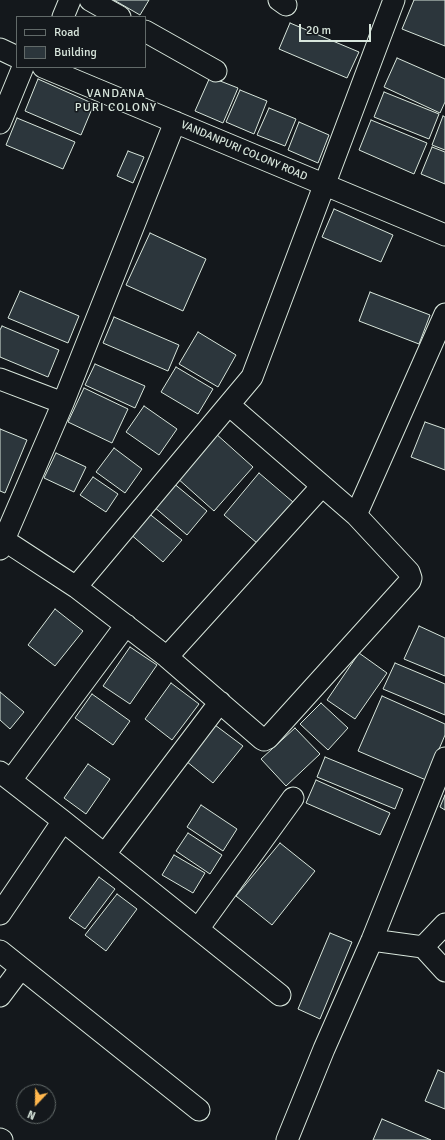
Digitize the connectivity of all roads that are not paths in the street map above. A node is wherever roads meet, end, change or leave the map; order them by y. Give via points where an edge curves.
1 (70, 0) edge
2 (90, 0) edge
3 (394, 0) edge
4 (63, 16) edge
5 (118, 16) edge
6 (146, 32) edge
7 (0, 49) edge
8 (16, 57) edge
9 (23, 68) edge
10 (45, 68) edge
11 (216, 71) dead end
12 (175, 122) junction
13 (0, 123) edge
14 (325, 185) junction
15 (445, 235) edge
16 (445, 314) edge
17 (0, 379) edge
18 (63, 403) junction
19 (229, 405) junction
20 (322, 486) junction
21 (356, 515) junction
22 (2, 544) edge
23 (76, 587) junction
24 (126, 625) junction
25 (167, 657) junction
26 (220, 702) junction
27 (445, 758) edge
28 (6, 776) edge
29 (293, 798) dead end
30 (63, 820) junction
31 (106, 854) junction
32 (0, 914) edge
33 (445, 924) edge
34 (198, 929) junction
35 (372, 940) junction
36 (423, 947) junction
37 (0, 951) edge
38 (21, 968) junction
39 (445, 971) edge
40 (280, 995) dead end
41 (0, 996) edge
42 (199, 1110) dead end
43 (287, 1140) edge

1 - 4 street
2 - 5 street
3 - 14 street
6 - 11 street
7 - 8 street
9 - 13 street
10 - 12 street, VANDANPURI COLONY ROAD
12 - 14 street, VANDANPURI COLONY ROAD
12 - 18 street
14 - 15 street, VANDANPURI COLONY ROAD
14 - 19 street via 252,377
16 - 21 street
17 - 18 street
18 - 22 street
19 - 20 street
19 - 23 street
20 - 21 street
20 - 25 street
21 - 26 street via 409,572 410,581 268,738 262,739
22 - 23 street
23 - 24 street
24 - 25 street
24 - 28 street
25 - 26 street
26 - 31 street
27 - 35 street
28 - 30 street
29 - 34 street
30 - 31 street
30 - 32 street
31 - 34 street
33 - 36 street
34 - 40 street
35 - 36 street
35 - 43 street
36 - 39 street
37 - 38 street
38 - 41 street
38 - 42 street

